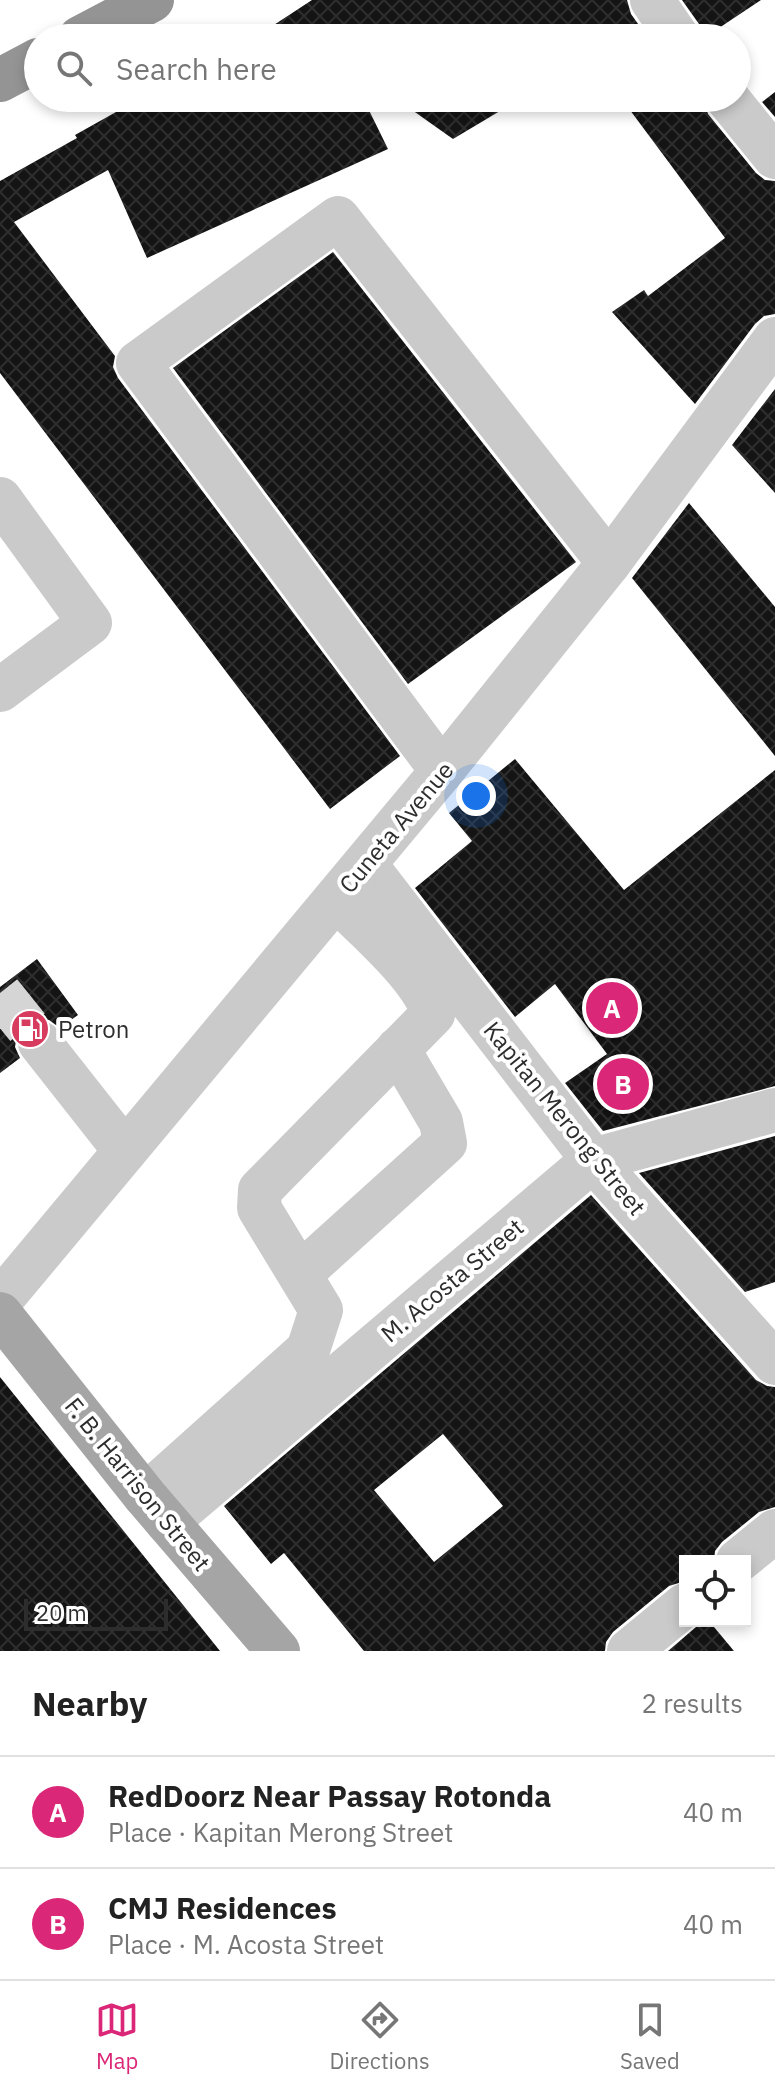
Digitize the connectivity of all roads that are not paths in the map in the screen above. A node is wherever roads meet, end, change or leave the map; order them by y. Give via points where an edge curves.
1 (152, 0) edge
2 (652, 0) edge
3 (107, 24) edge
4 (668, 24) edge
5 (24, 67) edge
6 (0, 80) edge
7 (738, 112) edge
8 (775, 157) edge
9 (775, 339) edge
10 (0, 499) edge
11 (609, 563) junction
12 (0, 690) edge
13 (442, 771) junction
14 (365, 864) junction
15 (336, 899) junction
16 (40, 1043) tunnel mouth
17 (398, 1049) junction
18 (775, 1110) edge
19 (125, 1151) junction
20 (593, 1160) junction
21 (300, 1274) junction
22 (0, 1301) edge
23 (0, 1314) edge
24 (775, 1363) edge
25 (156, 1509) junction
26 (775, 1531) edge
27 (745, 1555) edge
28 (679, 1610) edge
29 (278, 1651) edge
30 (629, 1651) edge

1 - 3 highway
2 - 4 street
5 - 6 highway
7 - 8 street
9 - 11 street, Cuneta Avenue
10 - 12 street via 90,623
11 - 13 street, Cuneta Avenue
11 - 13 street via 338,218 138,363
13 - 14 street, Cuneta Avenue
14 - 15 street, Cuneta Avenue
14 - 20 street, Kapitan Merong Street
15 - 17 street via 429,999 433,1014
15 - 19 street, Cuneta Avenue
16 - 19 street
17 - 21 street via 260,1190 259,1208
17 - 21 street via 441,1122 445,1143
18 - 20 street, M. Acosta Street
19 - 22 street, Cuneta Avenue
20 - 24 street, Kapitan Merong Street
20 - 25 street, M. Acosta Street
21 - 25 street via 321,1310 308,1350
23 - 25 main road, F. B. Harrison Street
25 - 29 main road, F. B. Harrison Street
26 - 27 street
28 - 30 street

